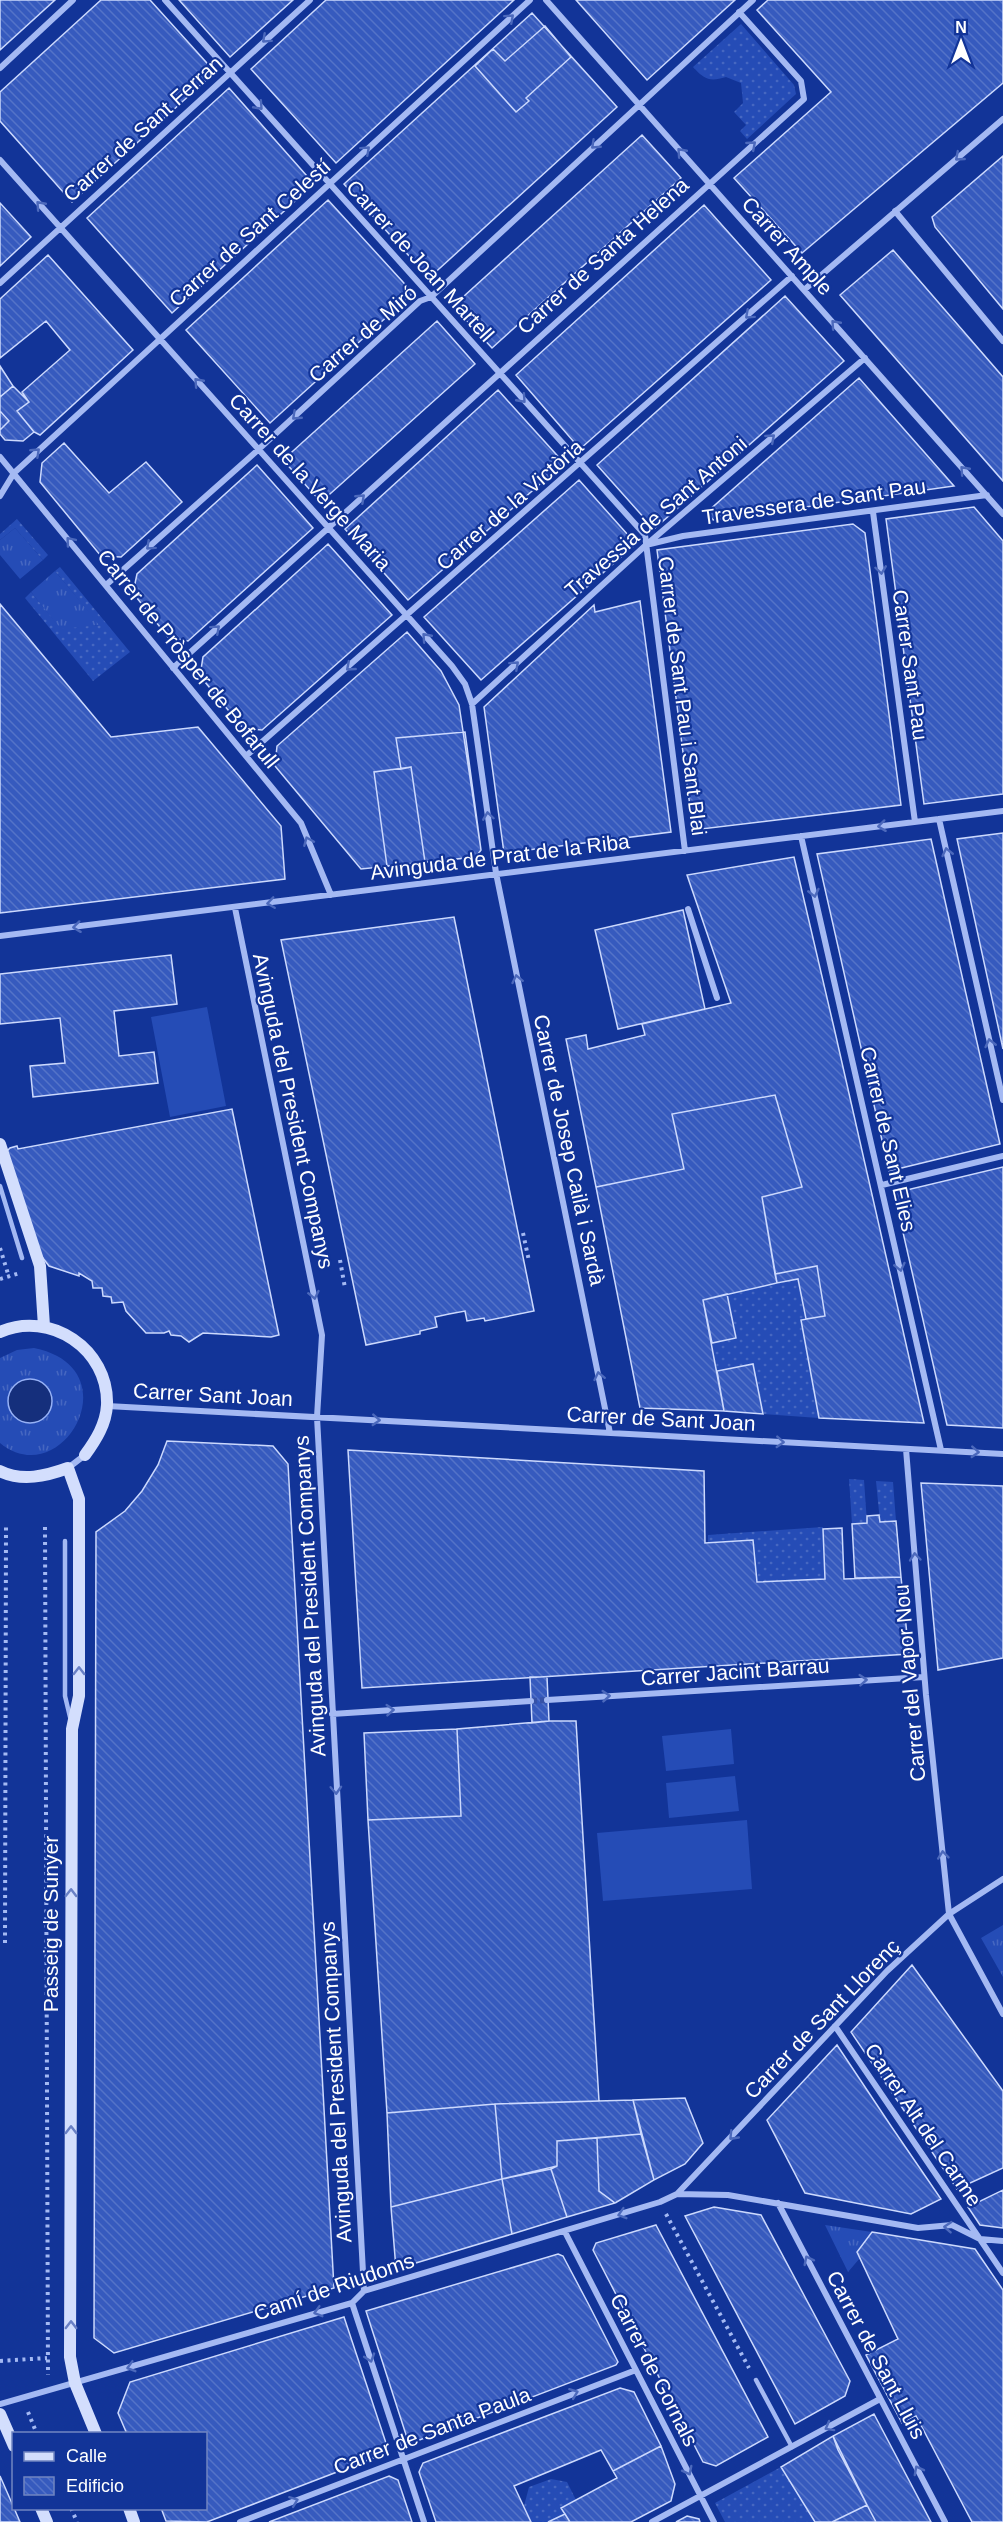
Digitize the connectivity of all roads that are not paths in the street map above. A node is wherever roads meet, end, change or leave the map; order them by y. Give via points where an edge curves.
1 (73, 0) edge
2 (165, 0) edge
3 (310, 0) edge
4 (530, 0) edge
5 (546, 0) edge
6 (753, 0) edge
7 (739, 12) junction
8 (0, 68) edge
9 (229, 73) junction
10 (638, 105) junction
11 (1003, 119) edge
12 (0, 160) edge
13 (329, 183) junction
14 (708, 183) junction
15 (895, 211) junction
16 (60, 227) junction
17 (792, 276) junction
18 (0, 283) edge
19 (804, 290) junction
20 (431, 297) junction
21 (159, 338) junction
22 (1003, 341) edge
23 (865, 358) junction
24 (498, 373) junction
25 (259, 450) junction
26 (0, 457) edge
27 (581, 465) junction
28 (14, 473) junction
29 (987, 495) junction
30 (0, 496) edge
31 (873, 512) junction
32 (1003, 514) edge
33 (329, 528) junction
34 (646, 545) junction
35 (106, 585) junction
36 (408, 617) junction
37 (173, 668) junction
38 (472, 704) junction
39 (246, 756) junction
40 (1003, 811) edge
41 (939, 819) junction
42 (915, 822) junction
43 (801, 836) junction
44 (686, 851) junction
45 (496, 873) junction
46 (331, 895) junction
47 (235, 908) junction
48 (688, 909) dead end
49 (0, 936) edge
50 (717, 998) dead end
51 (1003, 1100) edge
52 (0, 1144) edge
53 (1003, 1156) edge
54 (882, 1185) junction
55 (0, 1186) edge
56 (22, 1258) dead end
57 (44, 1326) junction
58 (0, 1332) edge
59 (107, 1406) junction
60 (317, 1417) junction
61 (610, 1433) junction
62 (906, 1449) junction
63 (941, 1450) junction
64 (1003, 1454) edge
65 (85, 1455) joint
66 (68, 1468) junction
67 (0, 1471) edge
68 (65, 1541) dead end
69 (924, 1677) junction
70 (548, 1700) tunnel mouth
71 (531, 1701) tunnel mouth
72 (332, 1714) junction
73 (72, 1729) junction
74 (1003, 1879) edge
75 (950, 1914) junction
76 (1003, 2014) edge
77 (835, 2026) junction
78 (677, 2194) junction
79 (778, 2203) junction
80 (565, 2232) junction
81 (980, 2239) junction
82 (1003, 2241) edge
83 (1003, 2273) edge
84 (364, 2291) junction
85 (352, 2303) junction
86 (636, 2370) junction
87 (756, 2380) road end
88 (75, 2383) junction
89 (880, 2398) junction
90 (0, 2404) edge
91 (0, 2414) edge
92 (96, 2432) edge
93 (12, 2441) edge
94 (792, 2447) junction
95 (403, 2459) junction
96 (701, 2496) junction
97 (240, 2522) edge
98 (424, 2522) edge
99 (652, 2522) edge
100 (714, 2522) edge
101 (945, 2522) edge

1 - 8 street
2 - 9 street, Carrer de Joan Martell
3 -> 9 street, Carrer de Sant Ferran
13 -> 4 street, Carrer de Sant Celestí
5 - 10 street, Carrer Ample
6 - 7 street, Carrer de Miró
7 - 10 street, Carrer de Miró
14 -> 7 street, Carrer de Santa Helena via 804,99 801,81
9 -> 13 street, Carrer de Joan Martell
9 - 16 street, Carrer de Sant Ferran
14 -> 10 street, Carrer Ample
10 -> 20 street, Carrer de Miró
11 -> 15 street
16 -> 12 street, Carrer de la Verge Maria
13 - 20 street, Carrer de Joan Martell
13 - 21 street, Carrer de Sant Celestí
14 - 17 street, Carrer Ample
14 - 24 street, Carrer de Santa Helena
15 - 19 street
15 - 22 street
16 - 18 street, Carrer de Sant Ferran
16 - 21 street, Carrer de la Verge Maria
17 - 19 street, Carrer Ample
17 -> 27 street, Carrer de la Victòria
23 -> 19 street, Carrer Ample
20 - 24 street, Carrer de Joan Martell
20 -> 25 street, Carrer de Miró via 420,301
25 -> 21 street, Carrer de la Verge Maria
28 -> 21 street, Carrer de Sant Celestí
29 -> 23 street, Carrer Ample
34 -> 23 street, Travessia de Sant Antoni
24 -> 27 street, Carrer de Joan Martell
33 -> 24 street, Carrer de Santa Helena
25 - 33 street, Carrer de la Verge Maria
25 -> 35 street, Carrer de Miró
26 - 28 street, Carrer de Pròsper de Bofarull
27 - 34 street, Carrer de Joan Martell via 645,535
27 - 36 street, Carrer de la Victòria
28 - 30 street, Carrer de Sant Celestí
35 -> 28 street, Carrer de Pròsper de Bofarull
29 - 31 street, Travessera de Sant Pau
29 - 32 street, Carrer Ample
31 - 34 street, Travessera de Sant Pau via 683,536
31 -> 42 street, Carrer Sant Pau
33 - 36 street, Carrer de la Verge Maria
37 -> 33 street, Carrer de Santa Helena
38 -> 34 street, Travessia de Sant Antoni
34 - 44 street, Carrer de Sant Pau i Sant Blai
35 - 37 street, Carrer de Pròsper de Bofarull
38 -> 36 street, Carrer de la Verge Maria via 465,684 452,666
36 -> 39 street, Carrer de la Victòria
37 - 39 street, Carrer de Pròsper de Bofarull
45 -> 38 street, Carrer de la Verge Maria
46 -> 39 street, Carrer de Pròsper de Bofarull via 301,823
40 - 41 street, Avinguda de Prat de la Riba
41 - 42 street, Avinguda de Prat de la Riba
51 -> 41 street
42 -> 43 street, Avinguda de Prat de la Riba
43 - 44 street, Avinguda de Prat de la Riba
43 -> 54 street, Carrer de Sant Elies
44 - 45 street, Avinguda de Prat de la Riba
45 - 46 street, Avinguda de Prat de la Riba
61 -> 45 street, Carrer de Josep Cailà i Sardà
46 -> 47 street, Avinguda de Prat de la Riba
47 -> 49 street, Avinguda de Prat de la Riba
47 -> 60 street, Avinguda del President Companys via 322,1335
48 - 50 street
52 - 57 street via 40,1266
53 - 54 street
54 -> 63 street, Carrer de Sant Elies
55 - 56 lane
57 - 58 street
57 - 59 street via 64,1333 90,1354 105,1384
59 - 60 street, Carrer Sant Joan
59 - 65 street via 96,1441
60 -> 61 street, Carrer de Sant Joan
60 - 72 street, Avinguda del President Companys
61 -> 62 street, Carrer de Sant Joan
62 - 63 street, Carrer de Sant Joan
69 -> 62 street, Carrer del Vapor Nou
63 -> 64 street, Carrer de Sant Joan
65 - 66 street
66 - 67 street via 47,1476 25,1478
73 -> 66 street, Passeig de Sunyer via 79,1696 80,1499
68 - 73 lane via 65,1696
70 -> 69 street, Carrer Jacint Barrau
75 -> 69 street, Carrer del Vapor Nou
72 -> 71 street
72 -> 84 street, Avinguda del President Companys
88 -> 73 street, Passeig de Sunyer via 70,2357
74 - 75 street, Carrer de Sant Llorenç
75 - 76 street
75 - 77 street, Carrer de Sant Llorenç via 886,1971
77 -> 78 street, Carrer de Sant Llorenç
77 - 81 street, Carrer Alt del Carme
78 - 79 street via 728,2195
78 -> 80 street, Camí de Riudoms
81 -> 79 street via 952,2225 918,2228
89 -> 79 street, Carrer de Sant Lluis
80 - 84 street, Camí de Riudoms
80 - 86 street, Carrer de Gornals
81 - 82 street
81 - 83 street, Carrer Alt del Carme
84 - 85 street, Camí de Riudoms
85 -> 88 street, Camí de Riudoms
85 -> 95 street
95 -> 86 street, Carrer de Santa Paula
86 -> 96 street, Carrer de Gornals
87 - 94 lane
88 - 90 street, Camí de Riudoms
88 - 92 street, Passeig de Sunyer
89 -> 94 street
101 -> 89 street, Carrer de Sant Lluis
91 - 93 street
94 - 96 street
97 -> 95 street, Carrer de Santa Paula
95 - 98 street
96 - 99 street
96 - 100 street, Carrer de Gornals

